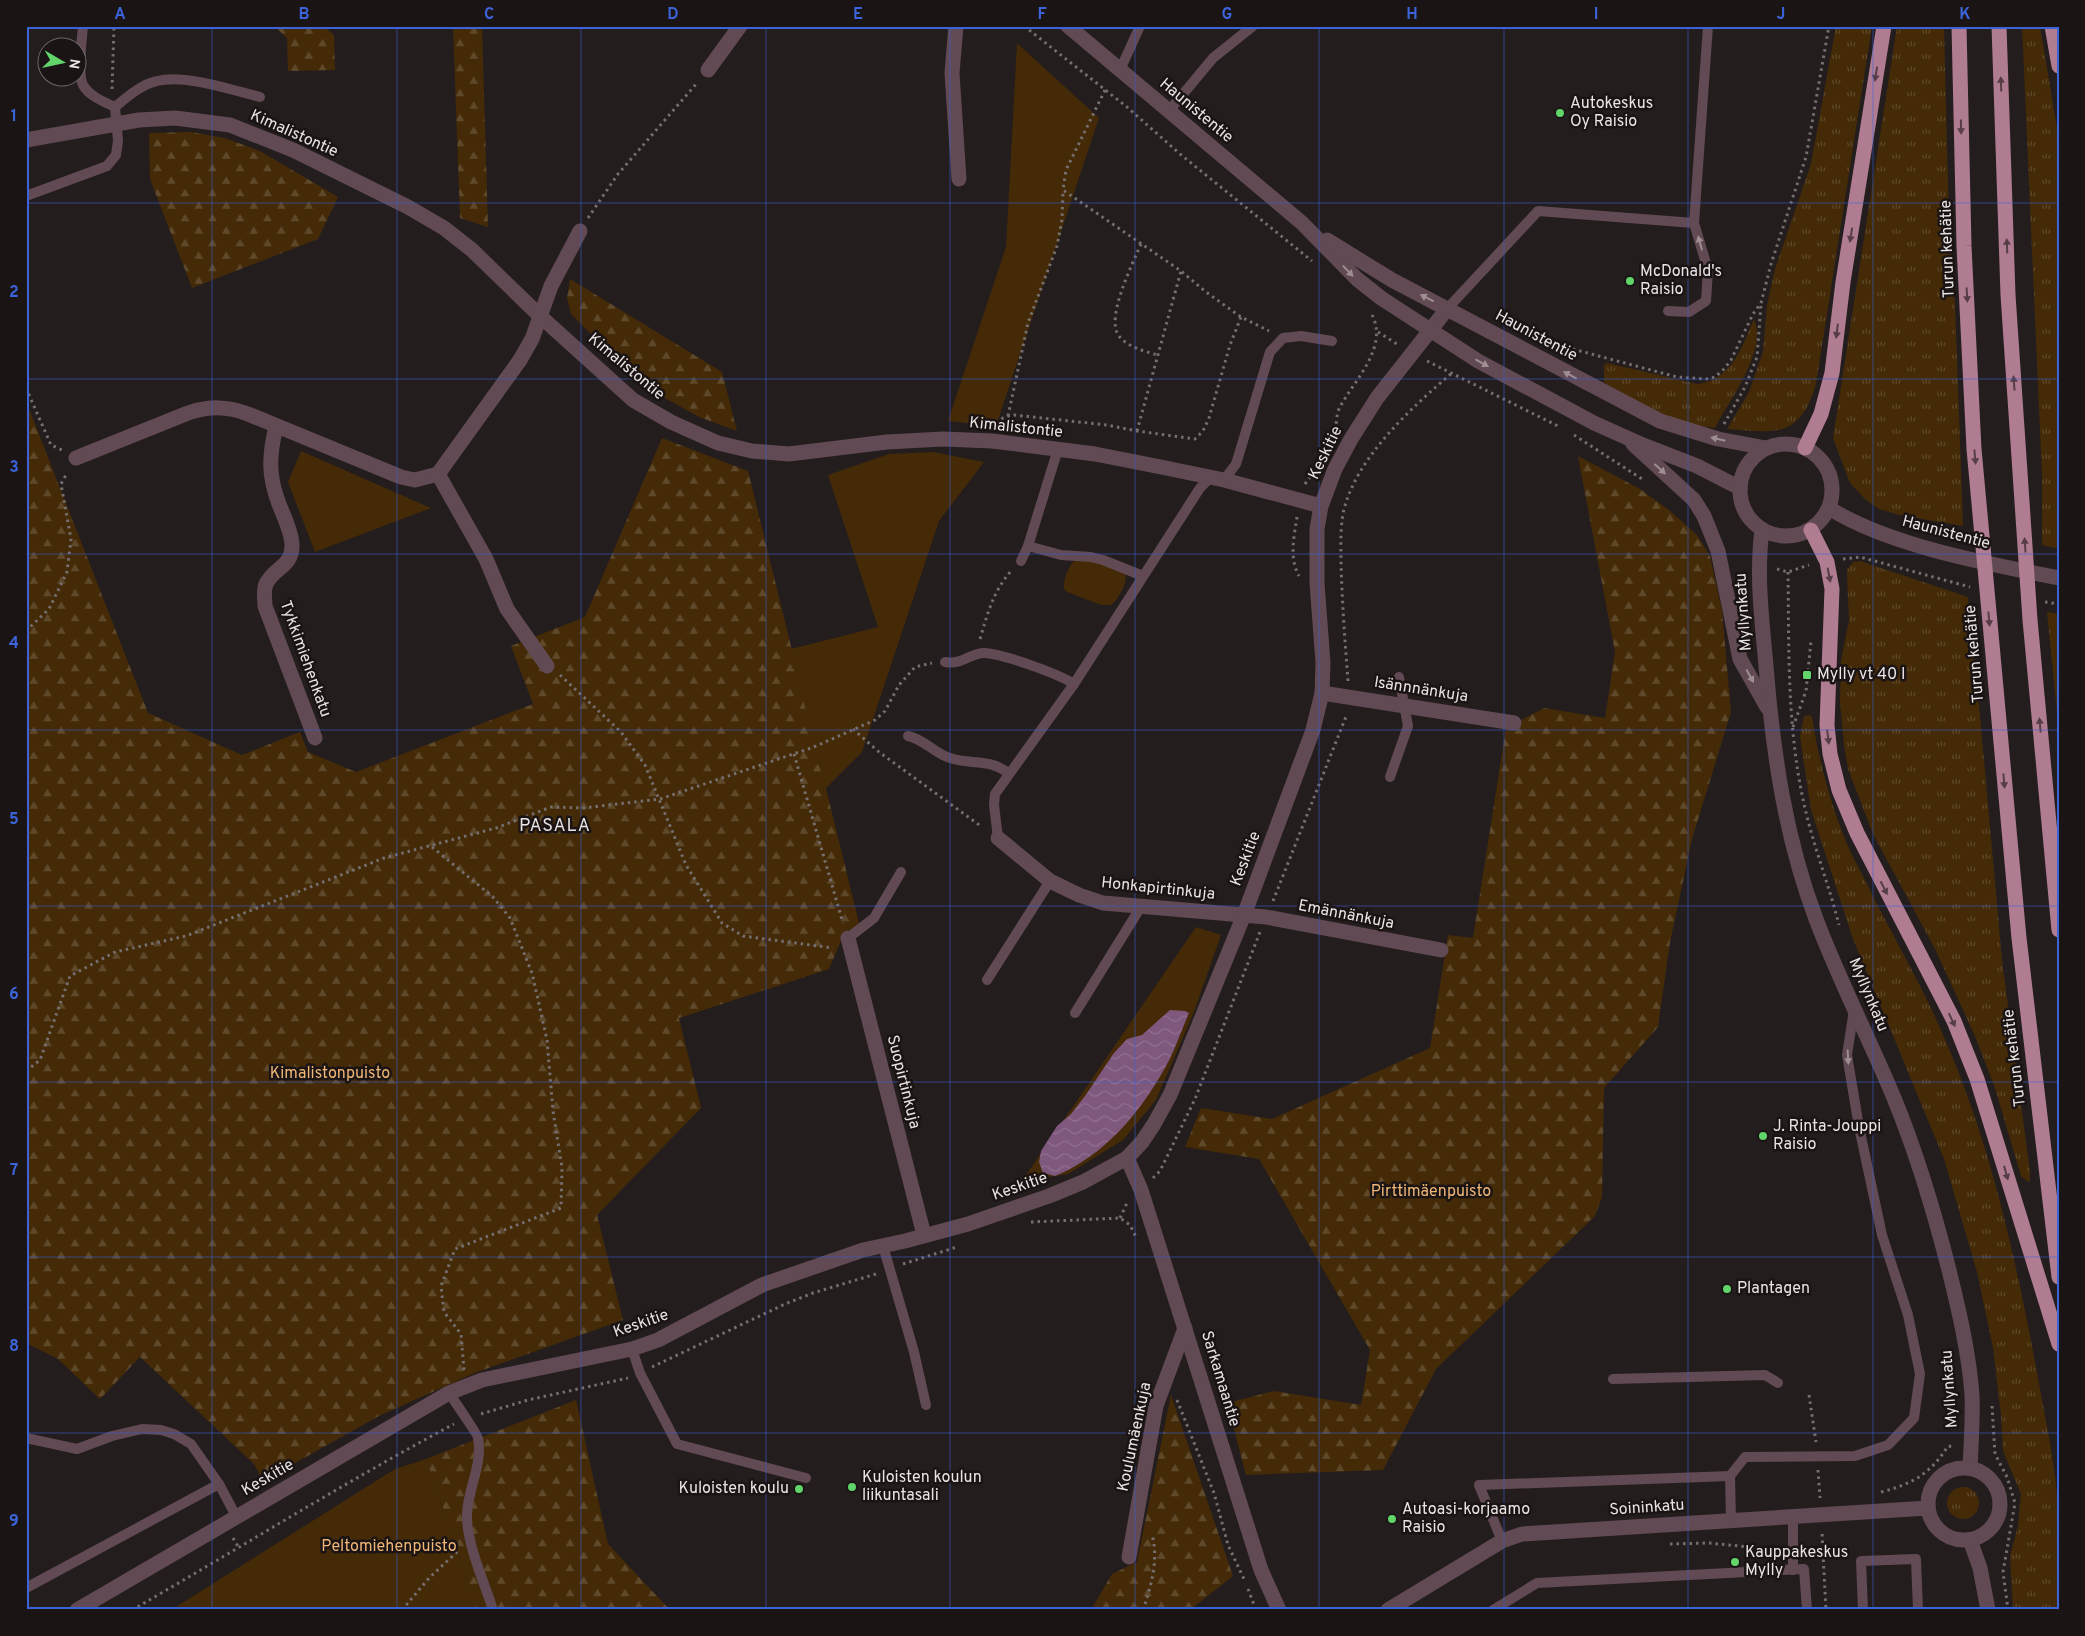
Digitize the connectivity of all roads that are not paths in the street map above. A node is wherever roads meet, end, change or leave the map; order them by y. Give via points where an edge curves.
1 (83, 26) edge
2 (740, 26) edge
3 (956, 26) edge
4 (1068, 26) edge
5 (1140, 26) edge
6 (1253, 26) edge
7 (1708, 26) edge
8 (1884, 26) edge
9 (1959, 26) edge
10 (1999, 26) edge
11 (2052, 26) edge
12 (2059, 66) edge
13 (708, 70) road end
14 (1120, 70) junction
15 (260, 98) dead end
16 (115, 107) junction
17 (1169, 111) junction
18 (117, 123) junction
19 (26, 140) edge
20 (959, 179) dead end
21 (26, 196) edge
22 (1694, 222) junction
23 (1302, 223) junction
24 (580, 231) road end
25 (1447, 308) junction
26 (1668, 311) dead end
27 (540, 316) junction
28 (1430, 330) junction
29 (1332, 341) dead end
30 (276, 426) junction
31 (1624, 437) junction
32 (1766, 448) junction
33 (1805, 448) junction
34 (1058, 449) junction
35 (76, 458) road end
36 (438, 474) junction
37 (1217, 478) junction
38 (1740, 488) junction
39 (1321, 506) junction
40 (1829, 508) junction
41 (1762, 530) junction
42 (1811, 530) junction
43 (1028, 546) junction
44 (1021, 561) road end
45 (1143, 576) junction
46 (2059, 578) edge
47 (945, 662) road end
48 (547, 666) road end
49 (1400, 676) dead end
50 (1074, 684) junction
51 (1322, 693) junction
52 (1405, 706) junction
53 (1770, 712) junction
54 (1514, 723) dead end
55 (908, 736) dead end
56 (316, 738) dead end
57 (1009, 774) junction
58 (1390, 777) dead end
59 (998, 838) joint
60 (901, 872) dead end
61 (1050, 882) junction
62 (1142, 905) junction
63 (1244, 915) junction
64 (2059, 930) edge
65 (849, 943) joint
66 (1441, 950) dead end
67 (987, 980) dead end
68 (1854, 1009) junction
69 (1075, 1013) dead end
70 (1127, 1158) junction
71 (924, 1235) junction
72 (883, 1246) junction
73 (2059, 1277) edge
74 (1186, 1328) junction
75 (2059, 1344) edge
76 (632, 1348) junction
77 (1613, 1379) dead end
78 (1778, 1383) dead end
79 (449, 1393) junction
80 (926, 1405) dead end
81 (26, 1438) edge
82 (1970, 1468) junction
83 (1730, 1476) junction
84 (806, 1478) dead end
85 (219, 1484) junction
86 (1928, 1508) junction
87 (236, 1516) junction
88 (1793, 1516) junction
89 (1731, 1520) junction
90 (1970, 1540) junction
91 (1502, 1541) junction
92 (1128, 1557) dead end
93 (1793, 1570) junction
94 (26, 1588) edge
95 (77, 1610) edge
96 (493, 1610) edge
97 (1279, 1610) edge
98 (1388, 1610) edge
99 (1492, 1610) edge
100 (1807, 1610) edge
101 (1863, 1610) edge
102 (1918, 1610) edge
103 (1988, 1610) edge

1 - 16 lane via 83,85 96,98
2 - 13 street
3 - 20 street via 952,73
4 - 14 street, Haunistentie
5 - 14 lane
6 - 17 lane via 1213,58
7 - 22 lane
8 -> 33 highway via 1843,282 1832,373 1821,414
9 -> 73 highway, Turun kehätie via 1964,246 1974,449 2019,938
64 -> 10 highway via 2030,620 2008,295
11 - 12 highway
14 - 17 street, Haunistentie
15 - 16 lane via 218,86 178,80 157,81 130,94
16 - 18 lane
17 - 23 street, Haunistentie
18 - 19 street, Kimalistontie
18 - 21 lane via 116,155 107,166
18 - 27 street, Kimalistontie via 159,118 203,120 230,125 293,150 444,228 472,250
22 - 25 lane via 1538,211
26 -> 22 lane via 1689,312 1706,301 1708,270
25 -> 23 street, Haunistentie via 1364,264
23 -> 28 street, Haunistentie via 1356,279
24 - 27 street via 551,286
25 - 28 street, Keskitie
32 -> 25 street, Haunistentie via 1718,439 1660,421
27 - 34 street, Kimalistontie via 633,400 718,443 752,451 788,454 943,439
27 - 36 street via 520,360
28 -> 31 street, Haunistentie via 1478,361
28 - 39 street, Keskitie via 1377,398 1351,439
29 - 37 lane via 1301,336 1283,338 1270,352 1236,464
30 - 35 street via 232,408 202,409
30 - 36 street via 401,477 415,480
30 - 56 street, Tykkimiehenkatu via 270,471 292,544 291,556 266,584 265,606
31 - 38 street, Haunistentie
31 -> 53 street via 1694,500 1704,516 1718,551 1740,659
32 - 33 street via 1785,443
32 - 38 street via 1748,463
33 - 40 street via 1824,462 1831,476 1833,493
34 - 37 street, Kimalistontie
34 - 43 lane
36 - 48 street via 486,559 506,609
37 - 39 street, Kimalistontie
37 - 45 lane via 1200,488
38 - 41 street via 1742,506
39 - 51 street, Keskitie via 1317,529 1317,583
40 - 42 street
40 - 46 street, Haunistentie via 1846,519 1894,538
41 - 42 street via 1783,537
41 - 53 street, Myllynkatu via 1759,586
42 -> 75 highway via 1827,562 1832,590 1826,725 1839,790 1861,841 1954,1021 1977,1079
43 - 44 lane
43 - 45 lane via 1061,555 1103,560
45 - 50 lane
47 - 50 lane via 960,662 981,653 1004,657
49 - 52 lane
50 - 57 lane
51 - 52 street, Isännnänkuja
51 - 63 street, Keskitie via 1313,730
52 - 54 street, Isännnänkuja
52 - 58 lane via 1408,726
53 - 68 street, Myllynkatu via 1783,808 1796,858 1816,918
55 - 57 lane via 948,758 986,762
57 - 59 lane via 995,794
59 - 61 street, Honkapirtinkuja
60 - 65 lane via 874,918
61 - 62 street, Honkapirtinkuja via 1103,903
61 - 67 lane
62 - 63 street, Honkapirtinkuja
62 - 69 lane
63 - 66 street, Emännänkuja
63 - 70 street, Keskitie via 1170,1095 1142,1142
65 - 71 street, Suopirtinkuja
68 - 82 street, Myllynkatu via 1913,1147 1930,1196 1953,1286 1972,1395
68 -> 83 lane via 1847,1055 1882,1235 1908,1315 1920,1374 1914,1418 1888,1445 1856,1456 1745,1457
70 - 71 street, Keskitie via 1049,1196 968,1224
70 - 74 street, Sarkamaantie via 1141,1190
71 - 72 street, Keskitie
72 - 76 street, Keskitie via 862,1250 762,1285 658,1340
72 - 80 lane
74 - 92 street, Koulumäenkuja via 1156,1406
74 - 97 street, Sarkamaantie via 1261,1570
76 - 79 street, Keskitie via 482,1380
76 - 84 lane via 640,1373 677,1444
77 - 78 lane via 1765,1375
79 - 87 street, Keskitie
79 - 96 lane via 478,1436 478,1465 467,1513 470,1539
81 - 85 lane via 77,1449 142,1429 161,1430 190,1444
82 - 86 street via 1948,1471 1939,1478 1932,1486
82 - 90 street via 1981,1472 1998,1490 2000,1512 1989,1530
83 - 89 lane
83 - 91 lane via 1479,1485
85 - 87 lane
85 - 94 lane
86 - 88 street, Soininkatu
86 - 90 street via 1934,1524 1947,1536
87 - 95 street, Keskitie
88 - 89 street, Soininkatu
88 - 93 lane
89 - 91 street, Soininkatu via 1522,1534
90 - 103 street via 1980,1568
91 - 98 street, Soininkatu
93 - 99 lane via 1537,1583
93 - 100 lane via 1804,1570
101 - 102 lane via 1861,1561 1916,1559

